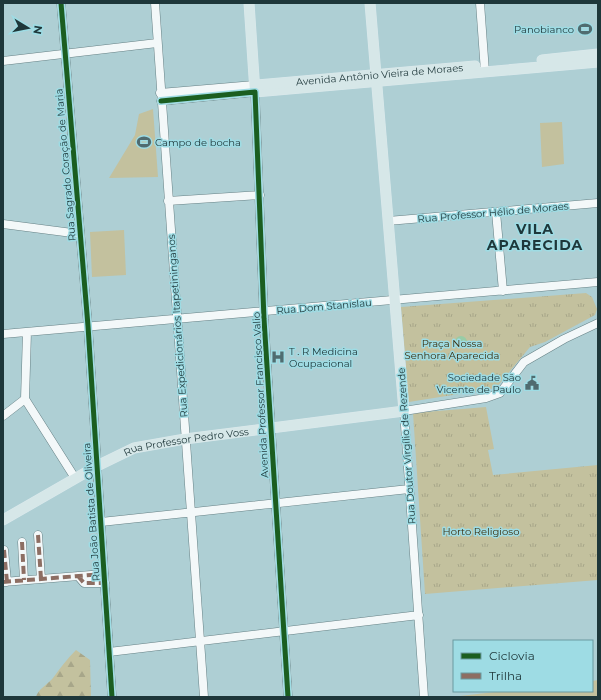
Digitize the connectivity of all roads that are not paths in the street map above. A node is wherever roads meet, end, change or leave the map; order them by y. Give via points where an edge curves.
1 (61, 3) edge
2 (155, 3) edge
3 (249, 3) edge
4 (370, 3) edge
5 (480, 3) edge
6 (157, 43) junction
7 (65, 53) junction
8 (598, 54) edge
9 (576, 60) junction
10 (3, 61) edge
11 (598, 62) edge
12 (490, 68) junction
13 (377, 78) junction
14 (255, 89) junction
15 (161, 97) junction
16 (260, 195) junction
17 (168, 201) junction
18 (598, 203) edge
19 (496, 212) junction
20 (388, 221) junction
21 (3, 224) edge
22 (80, 234) junction
23 (597, 284) edge
24 (503, 291) junction
25 (394, 300) junction
26 (264, 312) junction
27 (176, 319) junction
28 (598, 323) edge
29 (88, 326) junction
30 (27, 332) junction
31 (3, 334) edge
32 (25, 399) junction
33 (404, 411) junction
34 (3, 416) edge
35 (271, 428) junction
36 (185, 439) junction
37 (97, 466) junction
38 (76, 478) junction
39 (409, 489) junction
40 (275, 503) junction
41 (190, 512) junction
42 (3, 520) edge
43 (101, 522) junction
44 (38, 535) dead end
45 (22, 542) dead end
46 (4, 550) edge
47 (104, 574) junction
48 (78, 576) junction
49 (41, 579) junction
50 (24, 580) junction
51 (5, 582) edge
52 (105, 583) junction
53 (419, 615) junction
54 (284, 631) junction
55 (200, 642) junction
56 (109, 652) junction
57 (112, 697) edge
58 (204, 697) edge
59 (288, 697) edge
60 (424, 697) edge

1 - 7 street, Rua Sagrado Coração de Maria
2 - 6 street, Rua Expedicionários Itapetininganos
3 - 14 main road, Avenida Professor Francisco Valio
4 - 13 main road, Rua Doutor Virgílio de Rezende
5 - 12 street
6 - 7 street
6 - 15 street, Rua Expedicionários Itapetininganos
7 - 10 street
7 - 22 street, Rua Sagrado Coração de Maria
8 - 9 main road, Avenida Antônio Vieira de Moraes
9 - 11 main road, Avenida Antônio Vieira de Moraes
9 - 12 main road, Avenida Antônio Vieira de Moraes
12 - 13 main road, Avenida Antônio Vieira de Moraes
13 - 14 main road, Avenida Antônio Vieira de Moraes
13 - 20 main road, Rua Doutor Virgílio de Rezende
14 - 15 street, Avenida Antônio Vieira de Moraes
14 - 16 street, Avenida Professor Francisco Valio
15 - 17 street, Rua Expedicionários Itapetininganos
16 - 17 street
16 - 26 street, Avenida Professor Francisco Valio
17 - 27 street, Rua Expedicionários Itapetininganos
18 - 19 street, Rua Professor Hélio de Moraes
19 - 20 street, Rua Professor Hélio de Moraes
19 - 24 street
20 - 25 main road, Rua Doutor Virgílio de Rezende
21 - 22 street
22 - 29 street, Rua Sagrado Coração de Maria
23 - 24 street, Rua Dom Stanislau
24 - 25 street, Rua Dom Stanislau
25 - 26 street, Rua Dom Stanislau
25 - 33 main road, Rua Doutor Virgílio de Rezende
26 - 27 street, Rua Dom Stanislau
26 - 35 street, Avenida Professor Francisco Valio
27 - 29 street, Rua Dom Stanislau
27 - 36 street, Rua Expedicionários Itapetininganos
28 - 33 street, Rua Professor Pedro Voss via 564,338 524,362 500,393 486,398
29 - 30 street, Rua Dom Stanislau
29 - 37 street, Rua João Batista de Oliveira
30 - 31 street, Rua Dom Stanislau
30 - 32 street
32 - 34 street
32 - 38 street
33 - 35 main road, Rua Professor Pedro Voss
33 - 39 street, Rua Doutor Virgílio de Rezende
35 - 36 main road, Rua Professor Pedro Voss
35 - 40 street, Avenida Professor Francisco Valio
36 - 37 main road, Rua Professor Pedro Voss via 134,448
36 - 41 street, Rua Expedicionários Itapetininganos
37 - 38 main road, Rua Professor Pedro Voss
37 - 43 street, Rua João Batista de Oliveira
38 - 42 main road, Rua Professor Pedro Voss
39 - 40 street
39 - 53 street, Rua Doutor Virgílio de Rezende
40 - 41 street
40 - 54 street, Avenida Professor Francisco Valio
41 - 43 street
41 - 55 street, Rua Expedicionários Itapetininganos
43 - 47 street, Rua João Batista de Oliveira
44 - 49 street
45 - 50 street
46 - 51 street
47 - 48 street
47 - 52 street, Rua João Batista de Oliveira
48 - 49 street
48 - 52 street via 84,584
49 - 50 street
50 - 51 street
52 - 56 street, Rua João Batista de Oliveira
53 - 54 street
53 - 60 street, Rua Doutor Virgílio de Rezende
54 - 55 street
54 - 59 street, Avenida Professor Francisco Valio
55 - 56 street
55 - 58 street, Rua Expedicionários Itapetininganos
56 - 57 street, Rua João Batista de Oliveira

